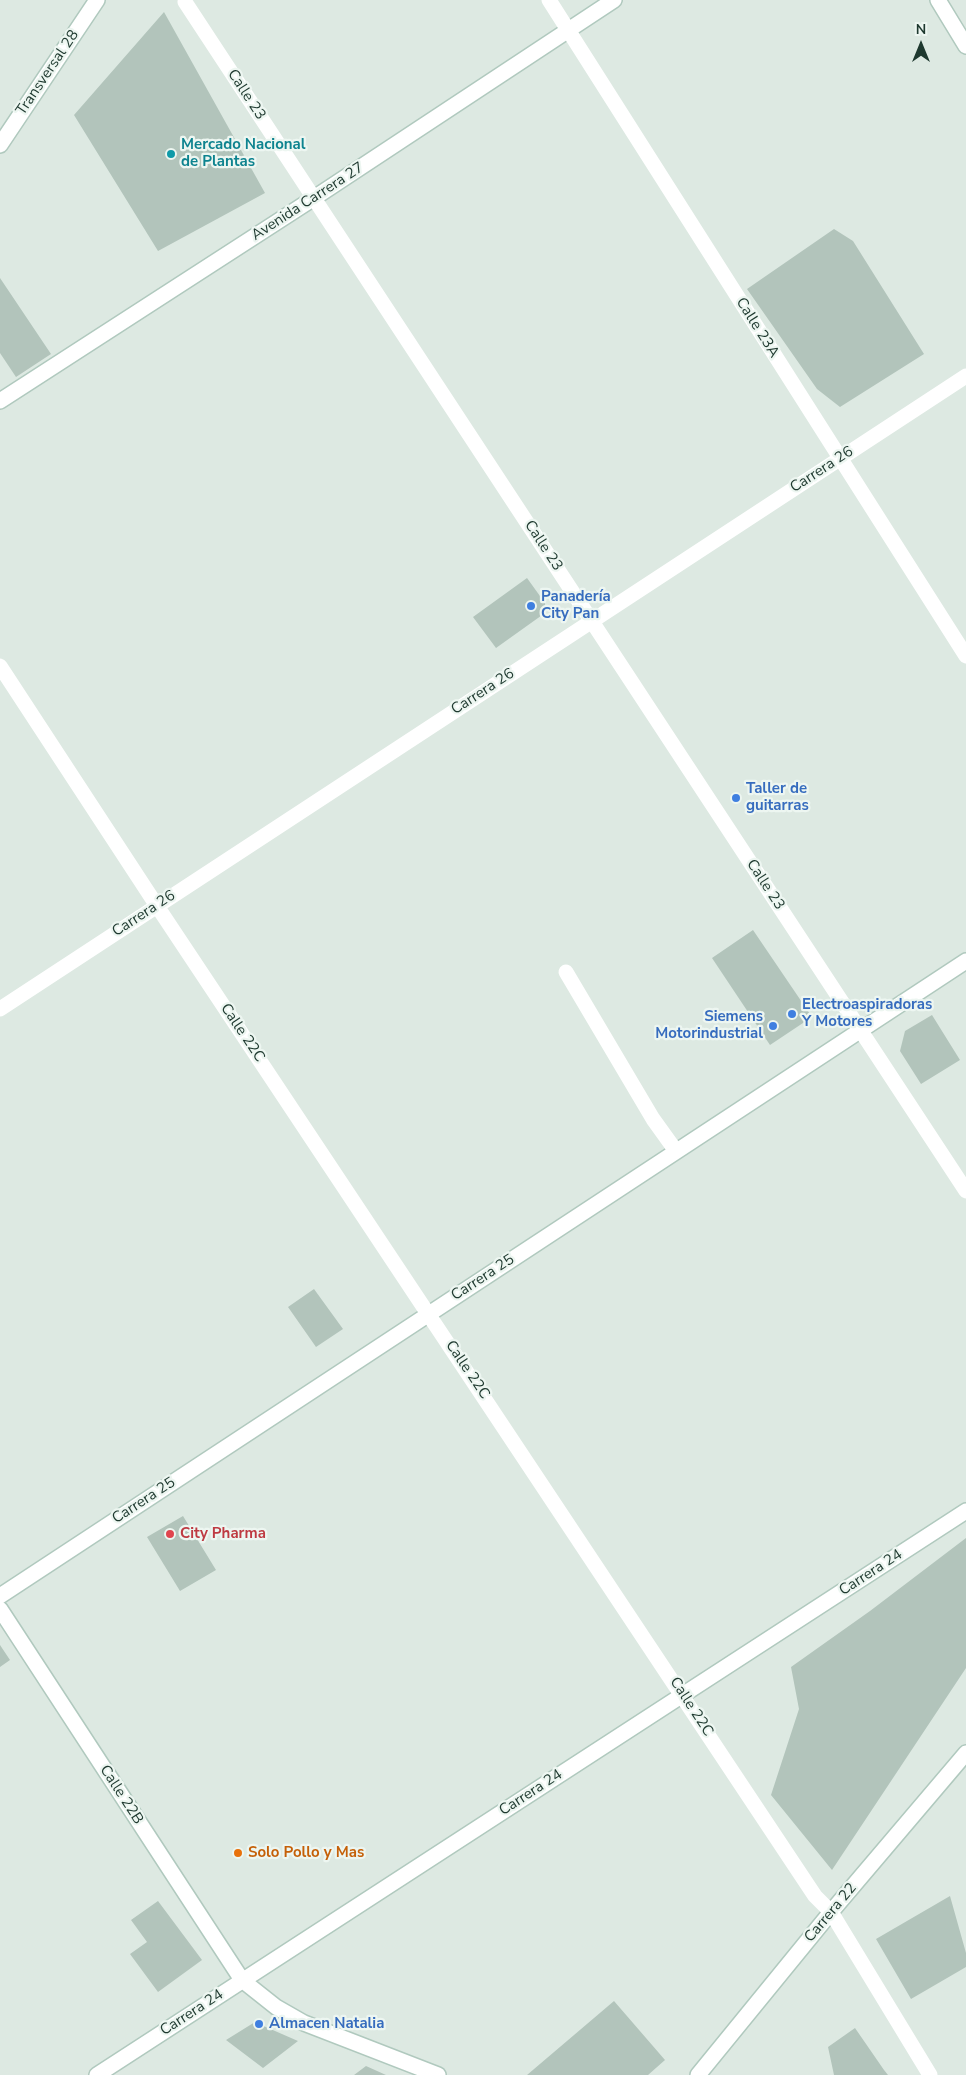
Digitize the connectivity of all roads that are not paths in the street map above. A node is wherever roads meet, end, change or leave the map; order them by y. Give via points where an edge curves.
1 (97, 0) edge
2 (549, 0) edge
3 (614, 0) edge
4 (938, 0) edge
5 (185, 2) dead end
6 (568, 30) junction
7 (966, 46) edge
8 (0, 145) edge
9 (314, 198) junction
10 (966, 376) edge
11 (0, 401) edge
12 (839, 459) junction
13 (592, 621) junction
14 (966, 656) edge
15 (0, 666) edge
16 (157, 906) junction
17 (966, 961) edge
18 (566, 972) dead end
19 (0, 1009) edge
20 (860, 1030) junction
21 (676, 1151) junction
22 (966, 1191) edge
23 (429, 1313) junction
24 (966, 1511) edge
25 (0, 1596) edge
26 (0, 1609) edge
27 (683, 1695) junction
28 (966, 1753) edge
29 (831, 1912) junction
30 (242, 1980) junction
31 (97, 2075) edge
32 (438, 2075) edge
33 (698, 2075) edge
34 (930, 2075) edge

1 - 8 street, Transversal 28
2 - 6 street, Calle 23A
3 - 6 street, Avenida Carrera 27
4 - 7 street
5 - 9 street, Calle 23
6 - 9 street, Avenida Carrera 27
6 - 12 street, Calle 23A
9 - 11 street, Avenida Carrera 27
9 - 13 street, Calle 23
10 - 12 street, Carrera 26
12 - 13 street, Carrera 26
12 - 14 street, Calle 23A
13 - 16 street, Carrera 26
13 - 20 street, Calle 23
15 - 16 street, Calle 22C
16 - 19 street, Carrera 26
16 - 23 street, Calle 22C
17 - 20 street, Carrera 25
18 - 21 street
20 - 21 street, Carrera 25
20 - 22 street, Calle 23
21 - 23 street, Carrera 25
23 - 25 street, Carrera 25
23 - 27 street, Calle 22C
24 - 27 street, Carrera 24
26 - 30 street, Calle 22B
27 - 29 street, Calle 22C via 816,1896
27 - 30 street, Carrera 24
28 - 29 street, Carrera 22
29 - 33 street, Carrera 22
29 - 34 street, Calle 22C
30 - 31 street, Carrera 24
30 - 32 street, Calle 22B via 276,2007 304,2023

